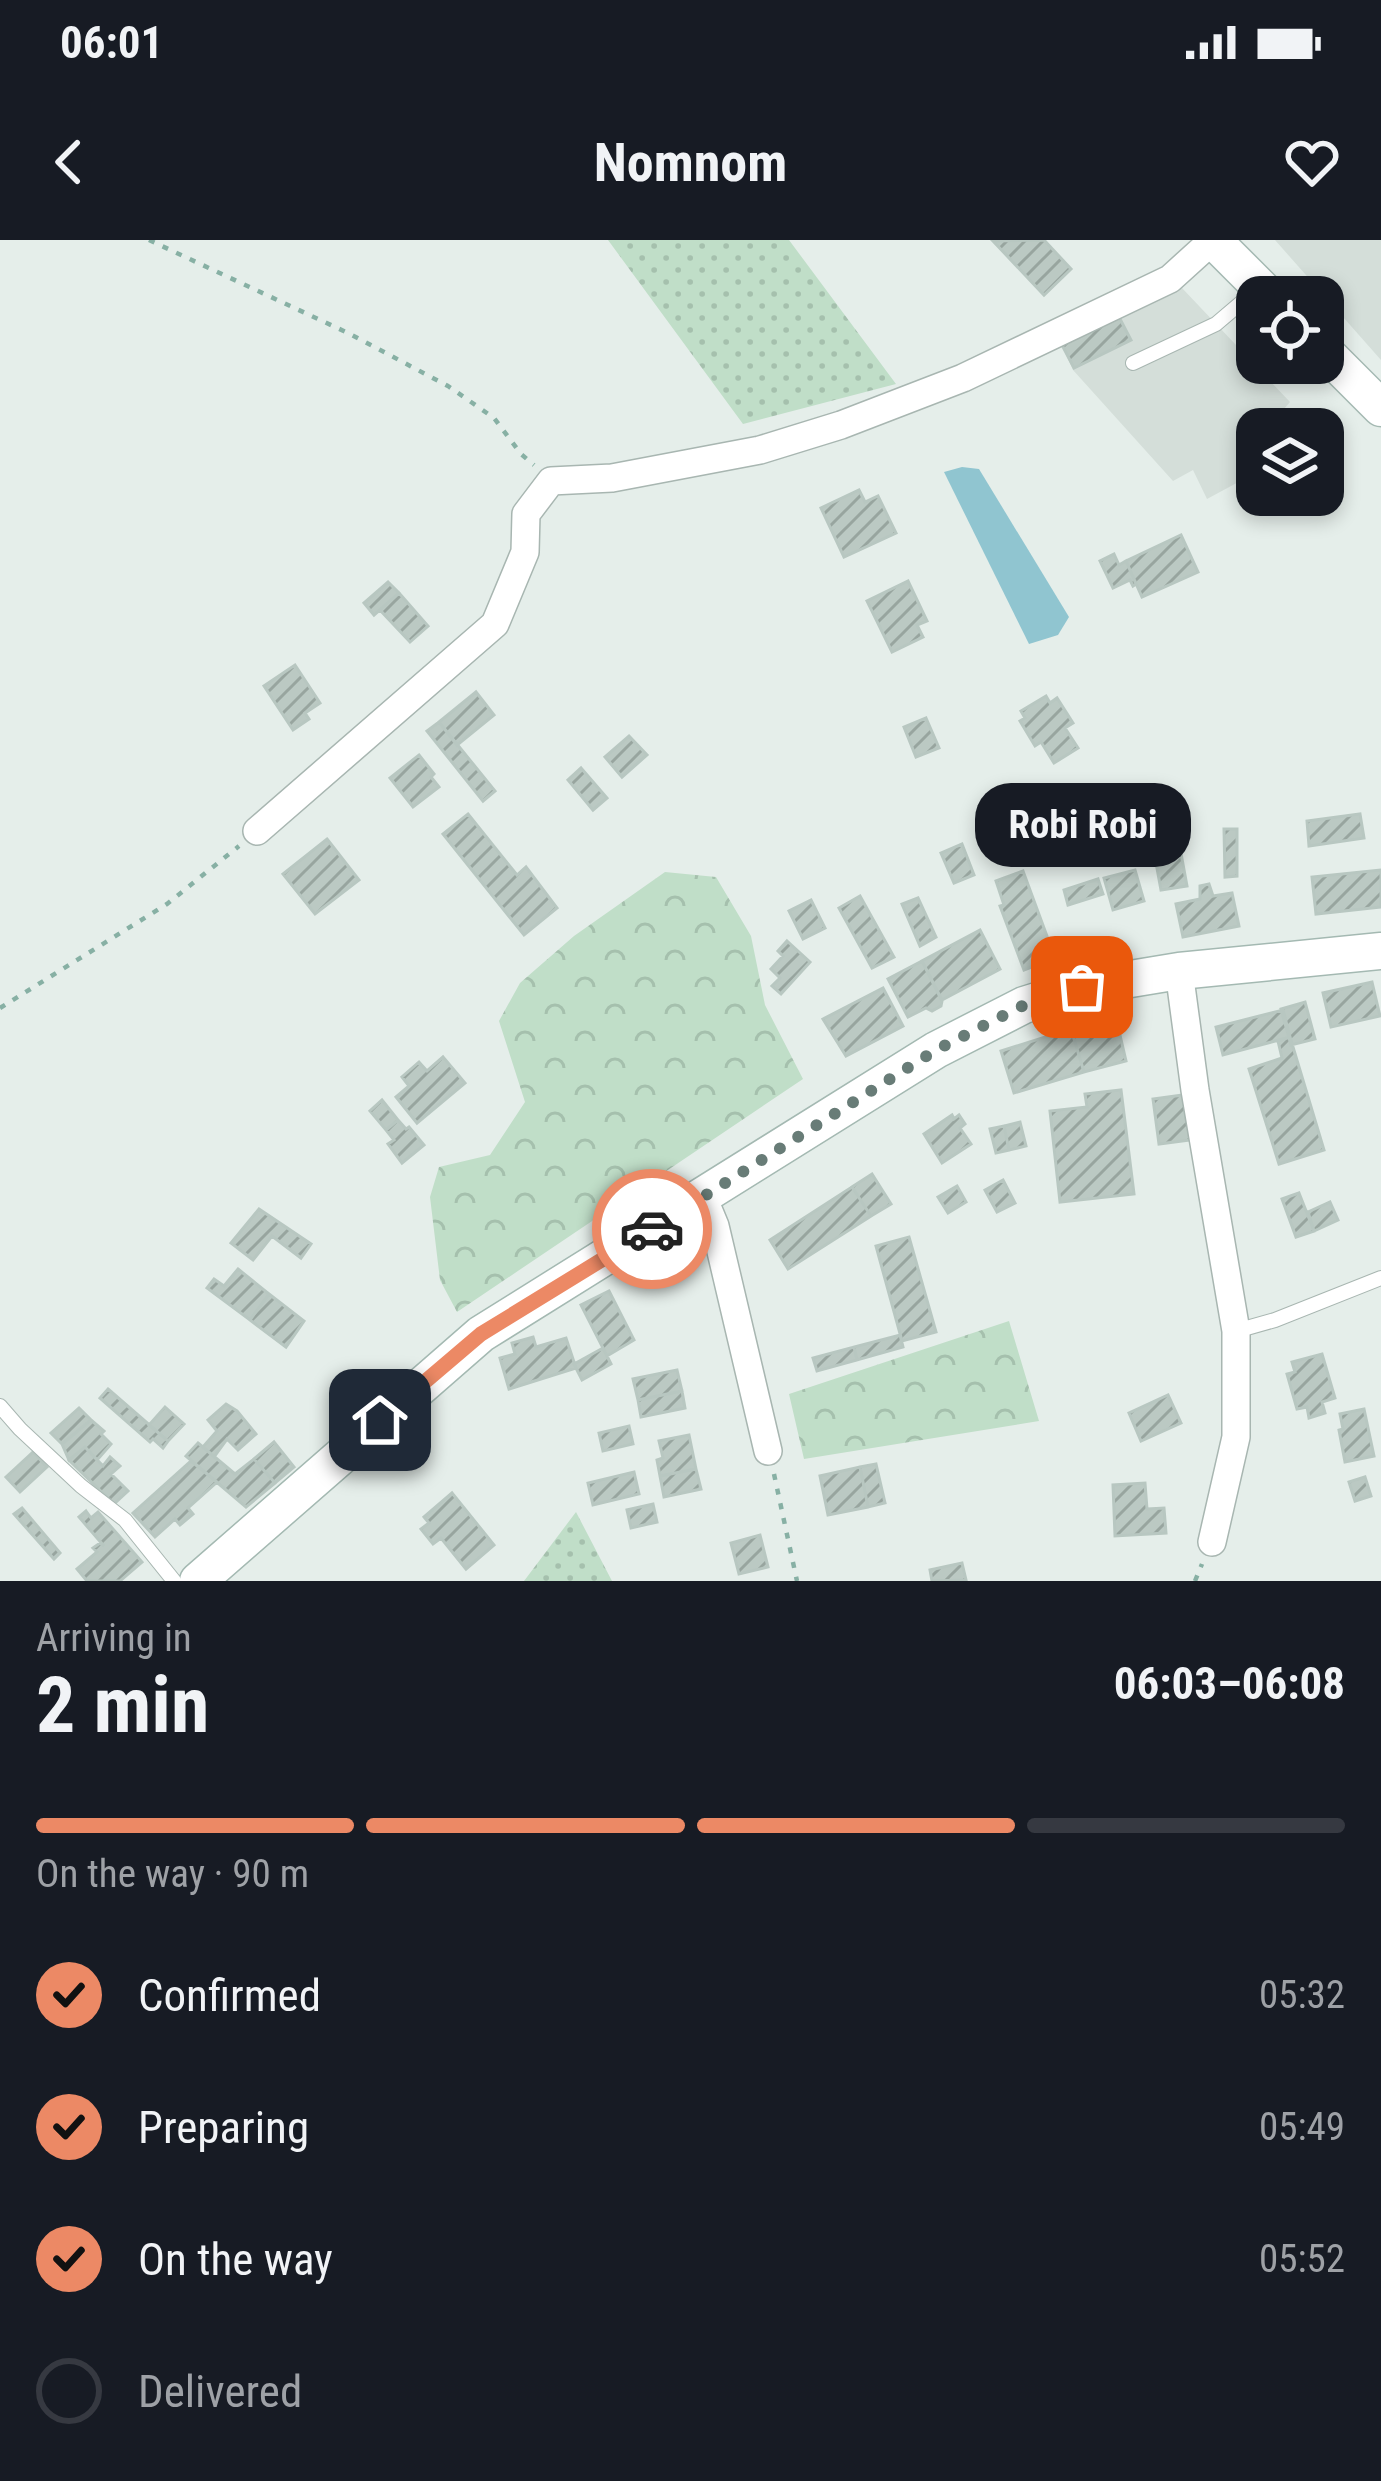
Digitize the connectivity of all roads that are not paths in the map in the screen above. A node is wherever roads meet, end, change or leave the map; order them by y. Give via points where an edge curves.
1 (1213, 240) edge
2 (1249, 276) edge
3 (1236, 311) edge
4 (1133, 363) dead end
5 (1344, 371) edge
6 (1381, 408) edge
7 (257, 831) road end
8 (1381, 951) edge
9 (1179, 971) junction
10 (703, 1196) junction
11 (1381, 1278) edge
12 (1237, 1331) junction
13 (0, 1406) edge
14 (768, 1451) road end
15 (1212, 1542) dead end
16 (174, 1581) edge
17 (198, 1581) edge

1 - 2 street
1 - 7 street via 1170,279 1134,297 841,425 760,450 551,481 526,514 525,552 495,624
3 - 4 lane
5 - 6 street
8 - 9 street
9 - 10 street via 1024,1005 936,1050
9 - 12 street
10 - 14 street
10 - 17 street via 481,1334
11 - 12 lane
12 - 15 street via 1236,1437
13 - 16 lane via 125,1520

